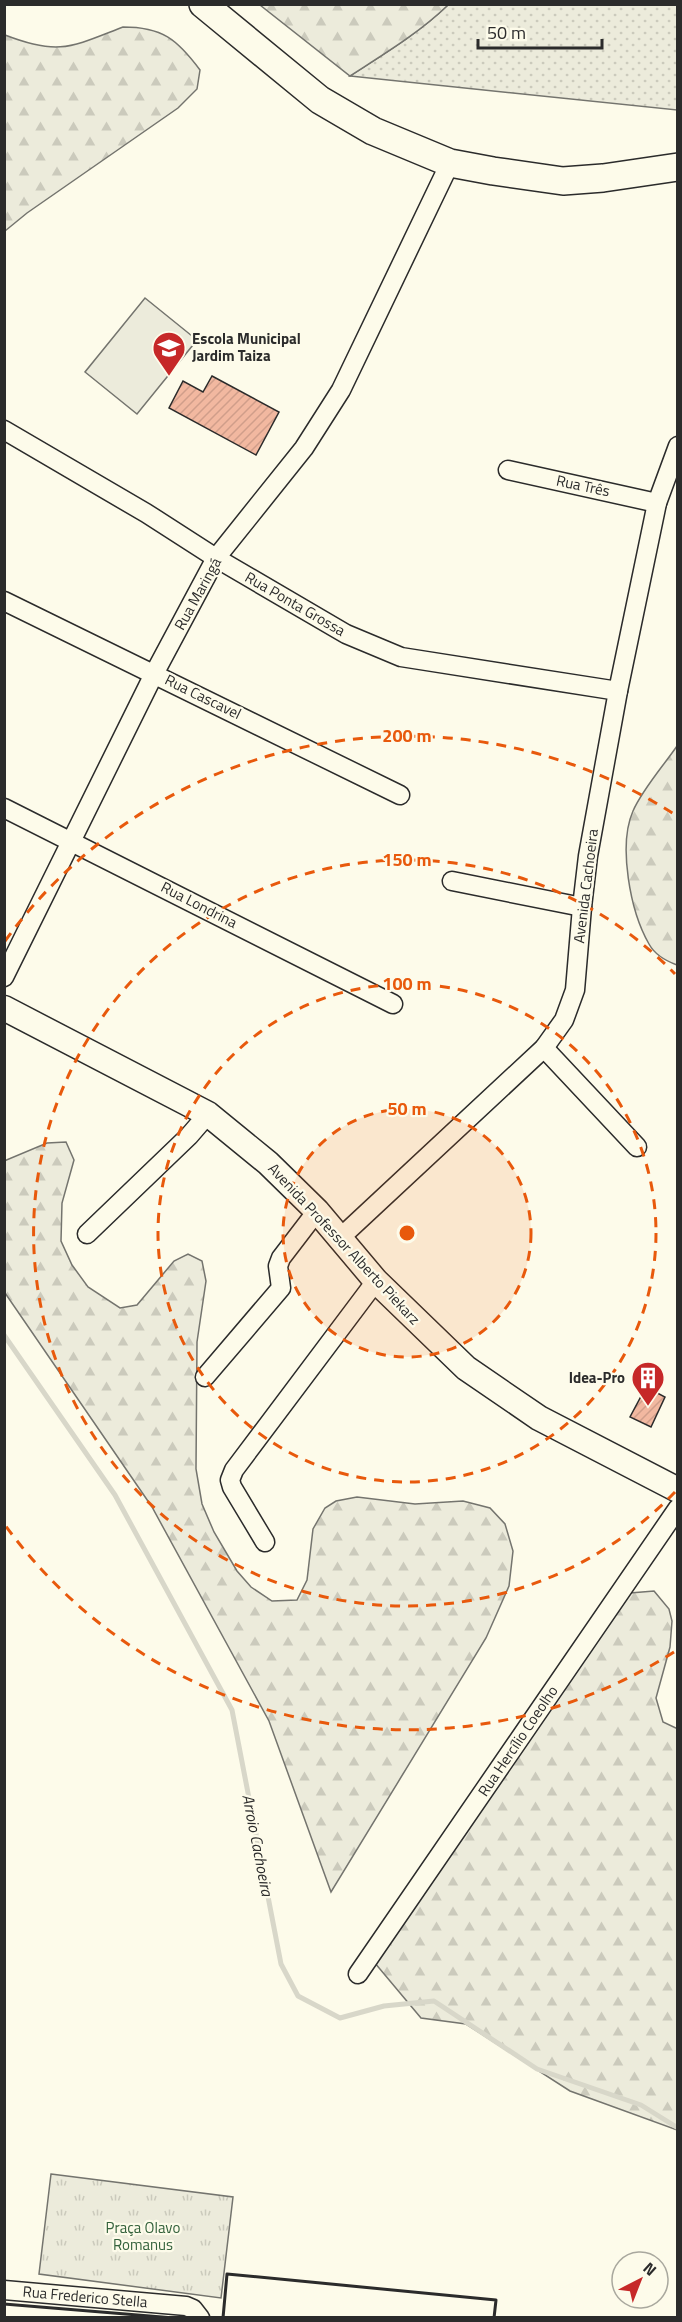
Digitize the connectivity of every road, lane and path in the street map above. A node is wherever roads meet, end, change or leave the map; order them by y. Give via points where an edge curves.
1 (203, 4) edge
2 (450, 163) junction
3 (678, 167) edge
4 (4, 430) edge
5 (678, 446) edge
6 (508, 470) dead end
7 (657, 503) junction
8 (216, 558) junction
9 (4, 601) edge
10 (154, 674) junction
11 (618, 691) junction
12 (400, 795) dead end
13 (4, 808) edge
14 (73, 841) junction
15 (452, 881) dead end
16 (582, 907) junction
17 (4, 977) edge
18 (393, 1004) dead end
19 (4, 1008) edge
20 (544, 1048) junction
21 (208, 1114) junction
22 (637, 1148) dead end
23 (317, 1211) junction
24 (87, 1234) dead end
25 (340, 1238) junction
26 (376, 1281) junction
27 (205, 1377) dead end
28 (678, 1490) edge
29 (678, 1508) edge
30 (265, 1542) dead end
31 (358, 1974) dead end
32 (4, 2290) edge
33 (200, 2316) edge

1 - 2 highway via 320,100 373,131
2 - 3 highway via 563,181
2 - 8 street, Rua Maringá via 341,390 304,448
4 - 8 street, Rua Ponta Grossa
5 - 7 street, Avenida Cachoeira
6 - 7 street, Rua Três
7 - 11 street, Avenida Cachoeira
8 - 10 street, Rua Maringá
8 - 11 street, Rua Ponta Grossa via 346,634 401,657
9 - 10 street, Rua Cascavel
10 - 12 street, Rua Cascavel
10 - 14 street, Rua Maringá
11 - 16 street, Avenida Cachoeira
13 - 14 street, Rua Londrina
14 - 17 street, Rua Maringá
14 - 18 street, Rua Londrina
15 - 16 street
16 - 20 street, Avenida Cachoeira via 575,990 564,1020
19 - 21 main road, Avenida Professor Alberto Piekarz
20 - 22 street
20 - 25 street, Avenida Cachoeira
21 - 23 main road, Avenida Professor Alberto Piekarz via 268,1163
21 - 24 street
23 - 25 main road, Avenida Professor Alberto Piekarz
23 - 27 street via 281,1258 278,1293
25 - 26 main road, Avenida Professor Alberto Piekarz
26 - 28 main road, Avenida Professor Alberto Piekarz via 466,1368 502,1393 539,1418
26 - 30 street via 234,1470 232,1487
29 - 31 street, Rua Hercílio Coeolho
32 - 33 street, Rua Frederico Stella via 186,2307

